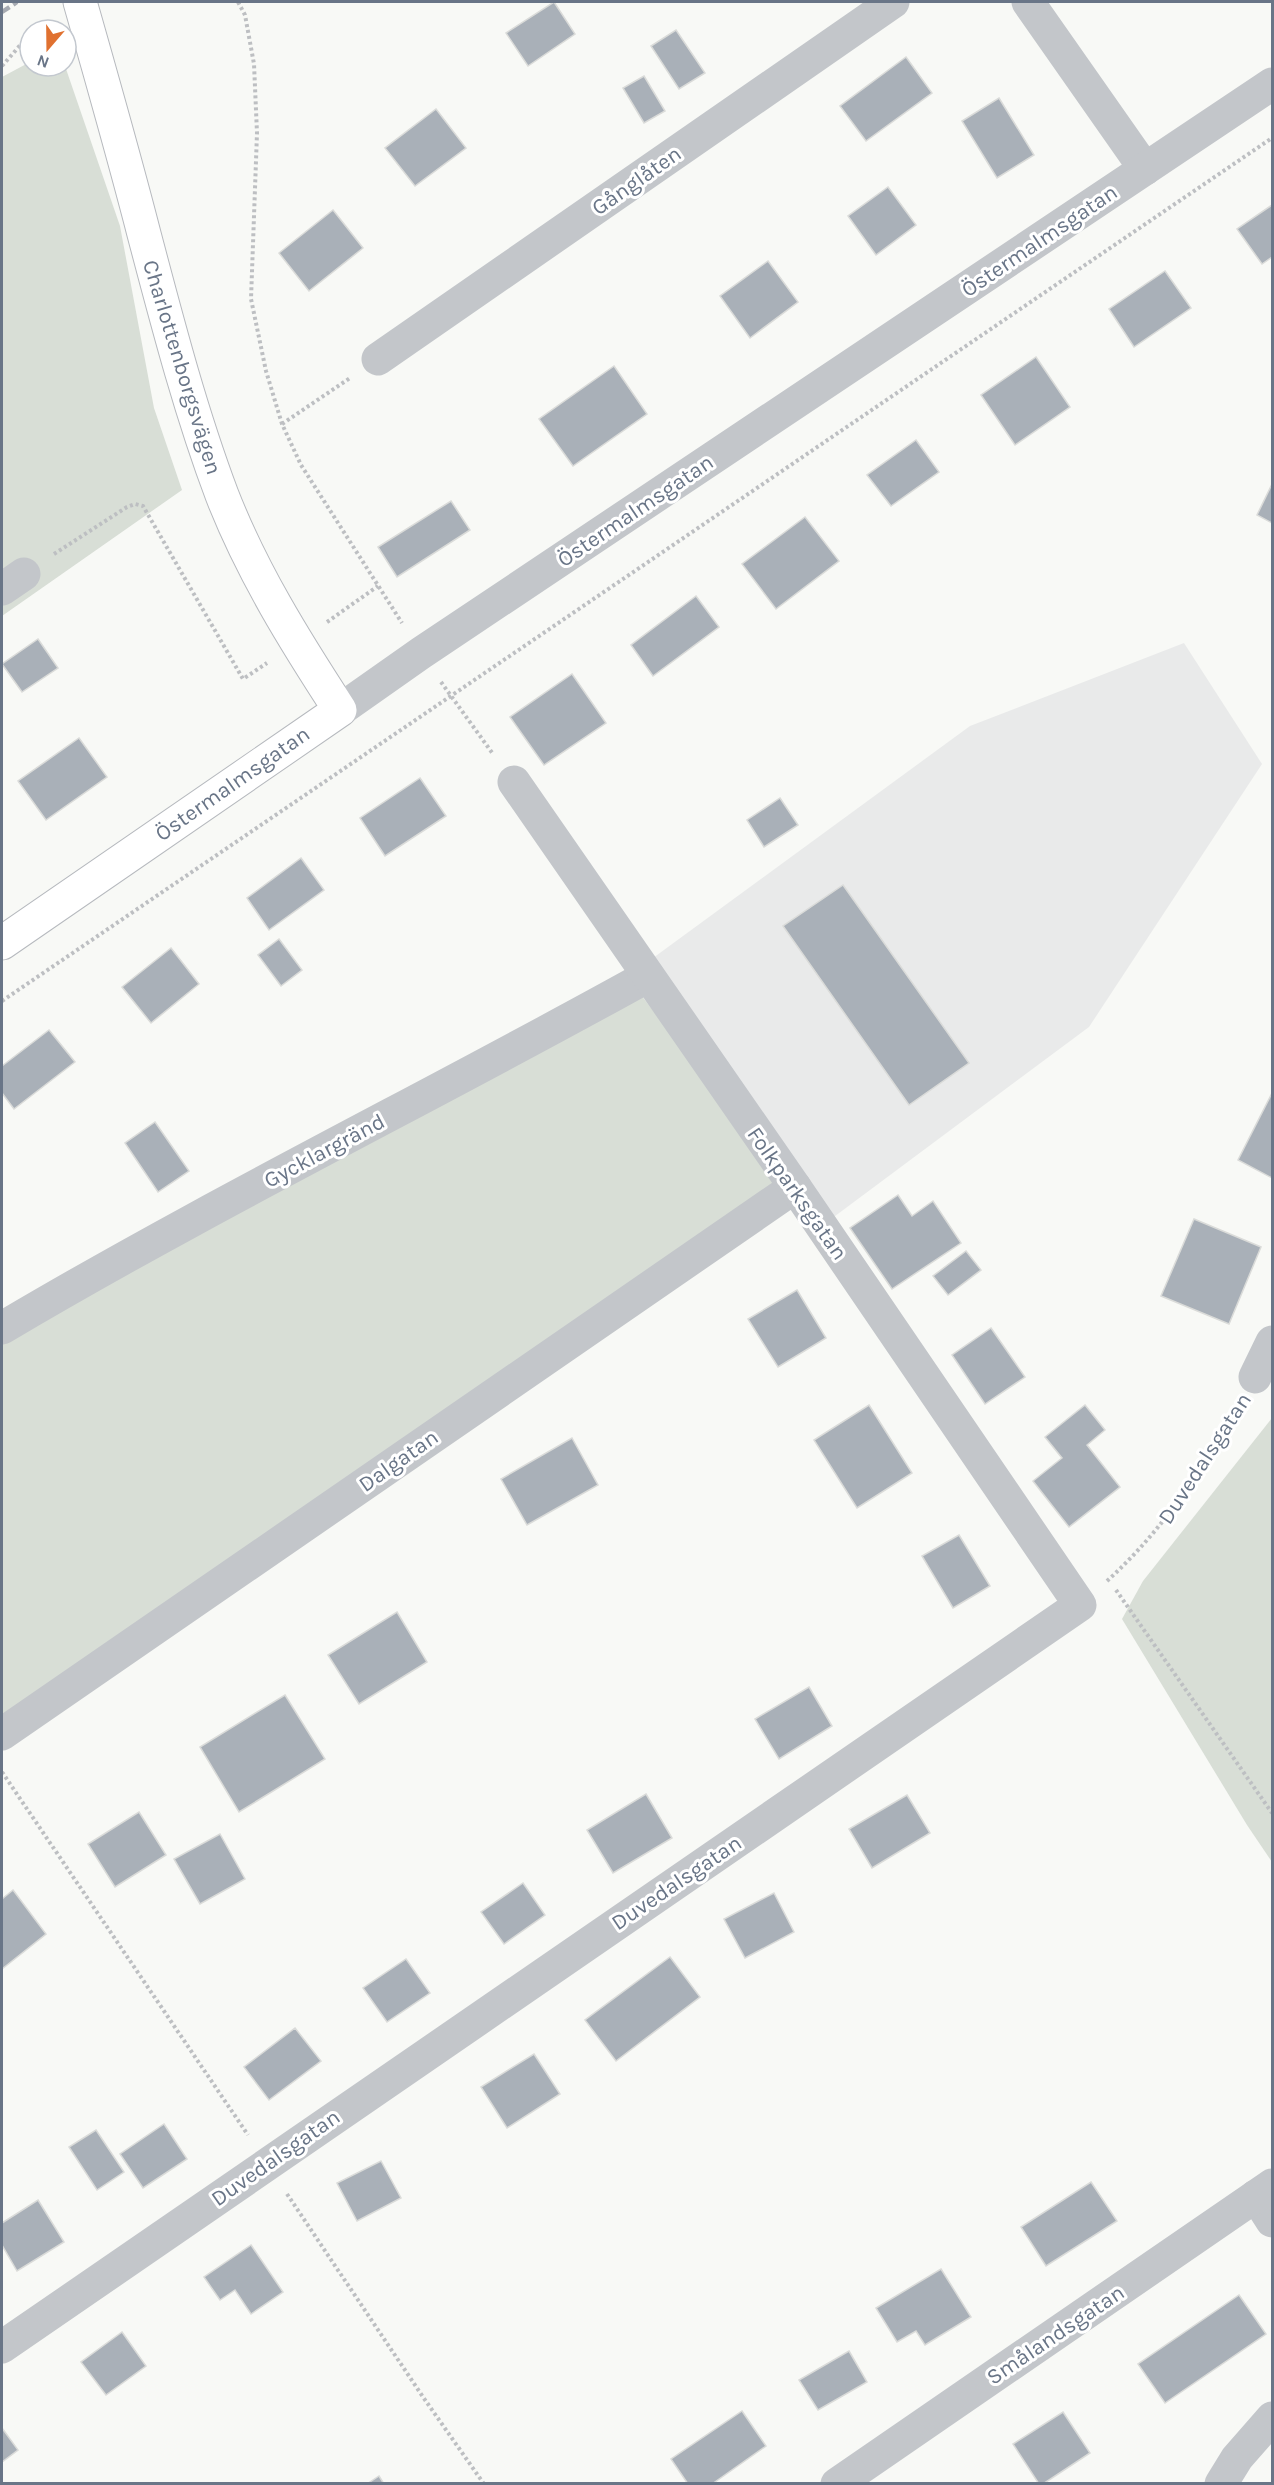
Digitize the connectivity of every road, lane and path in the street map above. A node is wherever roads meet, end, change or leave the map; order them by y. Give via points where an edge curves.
1 (80, 2) edge
2 (238, 2) edge
3 (893, 2) edge
4 (1028, 2) edge
5 (18, 48) edge
6 (2, 66) edge
7 (1272, 84) edge
8 (1272, 138) edge
9 (1145, 169) junction
10 (378, 359) joint
11 (282, 424) junction
12 (13, 581) edge
13 (378, 586) junction
14 (296, 644) junction
15 (422, 653) junction
16 (450, 696) junction
17 (340, 710) junction
18 (514, 782) joint
19 (2, 944) edge
20 (648, 976) junction
21 (2, 1001) edge
22 (795, 1187) junction
23 (2, 1328) edge
24 (1272, 1342) edge
25 (1255, 1377) joint
26 (1108, 1580) junction
27 (1080, 1605) junction
28 (2, 1734) edge
29 (2, 1772) edge
30 (1272, 1810) edge
31 (267, 2163) junction
32 (1267, 2201) edge
33 (2, 2347) edge
34 (1272, 2418) edge
35 (484, 2484) edge
36 (837, 2484) edge
37 (1221, 2484) edge

1 - 14 main road, Charlottenborgsvägen via 205,445 259,576
2 - 11 path via 245,15 255,75 257,133 251,299
3 - 10 street, Gånglåten
4 - 9 street
5 - 6 path
7 - 9 street, Östermalmsgatan
8 - 16 path
9 - 15 street, Östermalmsgatan
10 - 11 path
11 - 13 path via 301,465
12 - 14 path via 107,518 135,504 143,506 243,679
13 - 14 path
13 - 15 path
14 - 17 main road, Charlottenborgsvägen
15 - 16 path
15 - 17 street, Östermalmsgatan
16 - 18 path
16 - 21 path
17 - 19 main road, Östermalmsgatan
18 - 20 street, Folkparksgatan
20 - 22 street, Folkparksgatan
20 - 23 street, Gycklargränd via 113,1262
22 - 27 street, Folkparksgatan
22 - 28 street, Dalgatan
24 - 25 street, Duvedalsgatan
25 - 26 path, Duvedalsgatan via 1181,1499
26 - 27 path, Duvedalsgatan
26 - 30 path
27 - 31 street, Duvedalsgatan
29 - 31 path
31 - 33 street, Duvedalsgatan
31 - 35 path
32 - 36 street, Smålandsgatan
34 - 37 street via 1237,2458

